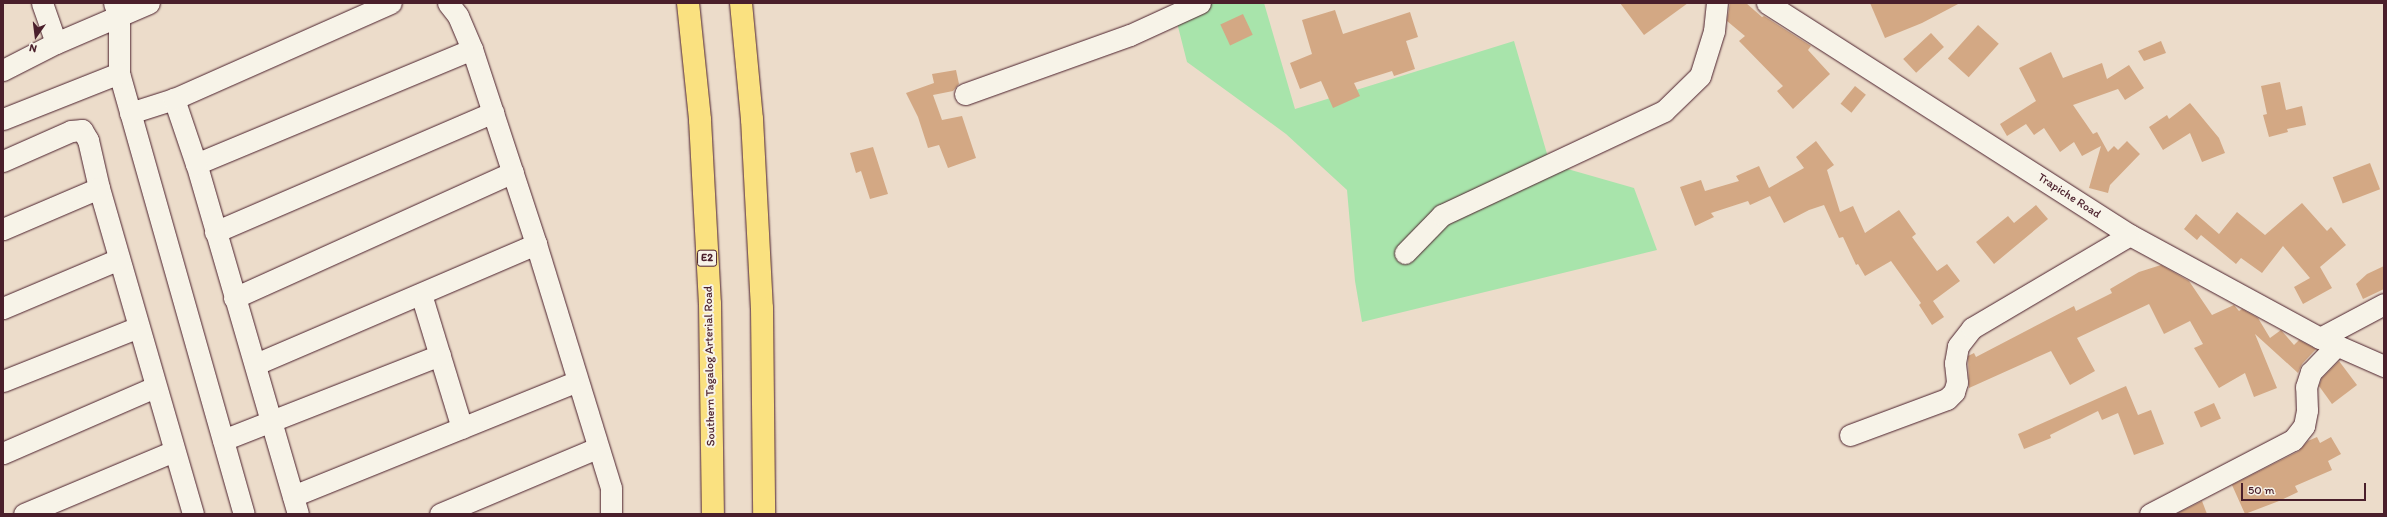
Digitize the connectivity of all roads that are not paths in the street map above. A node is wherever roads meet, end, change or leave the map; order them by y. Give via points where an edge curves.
1 (42, 3) edge
2 (149, 3) edge
3 (391, 3) edge
4 (448, 3) edge
5 (688, 3) edge
6 (741, 3) edge
7 (1200, 3) edge
8 (1717, 3) edge
9 (1767, 3) edge
10 (116, 10) edge
11 (56, 43) junction
12 (472, 49) junction
13 (4, 68) edge
14 (118, 73) junction
15 (965, 94) dead end
16 (174, 99) junction
17 (493, 112) junction
18 (130, 113) junction
19 (3, 119) edge
20 (3, 161) edge
21 (196, 164) junction
22 (513, 172) junction
23 (99, 188) junction
24 (3, 229) edge
25 (215, 232) junction
26 (2130, 235) junction
27 (536, 244) junction
28 (1405, 253) dead end
29 (119, 260) junction
30 (421, 294) junction
31 (234, 298) junction
32 (2384, 304) edge
33 (3, 308) edge
34 (139, 327) junction
35 (2329, 341) junction
36 (440, 355) junction
37 (256, 364) junction
38 (2384, 366) edge
39 (3, 381) edge
40 (578, 381) junction
41 (156, 386) junction
42 (271, 422) junction
43 (462, 428) junction
44 (1850, 435) dead end
45 (223, 440) junction
46 (597, 448) junction
47 (174, 451) junction
48 (3, 453) edge
49 (295, 505) edge
50 (191, 513) edge
51 (24, 514) edge
52 (244, 514) edge
53 (440, 514) edge
54 (611, 514) edge
55 (713, 514) edge
56 (764, 514) edge
57 (2150, 514) edge

1 - 11 street
2 - 10 street
3 - 16 street
4 - 12 street via 458,16
5 - 55 highway, Southern Tagalog Arterial Road / E2 via 700,120 710,304
6 - 56 highway via 752,119 762,308
7 - 15 street via 1130,36
8 - 28 street via 1714,31 1700,76 1664,111 1442,215
9 - 26 street, Trapiche Road
10 - 11 street
10 - 14 street
11 - 13 street
12 - 17 street
12 - 21 street
14 - 18 street
14 - 19 street
16 - 18 street
16 - 21 street
17 - 22 street
17 - 25 street
18 - 45 street
20 - 23 street via 71,131 82,130 88,140
21 - 25 street
22 - 27 street
22 - 31 street
23 - 24 street
23 - 29 street
25 - 31 street
26 - 35 street, Trapiche Road
26 - 44 street via 1972,328 1958,346 1955,363 1957,382 1954,392 1947,399
27 - 30 street
27 - 40 street
29 - 33 street
29 - 34 street
30 - 36 street
30 - 37 street
31 - 37 street
32 - 35 street
34 - 39 street
34 - 41 street
35 - 38 street, Trapiche Road
35 - 57 street via 2311,372 2306,387 2307,410 2304,426 2292,440
36 - 42 street
36 - 43 street
37 - 42 street
40 - 43 street
40 - 46 street
41 - 47 street
41 - 48 street
42 - 45 street
42 - 49 street
43 - 49 street
45 - 52 street
46 - 53 street
46 - 54 street via 611,488
47 - 50 street
47 - 51 street

